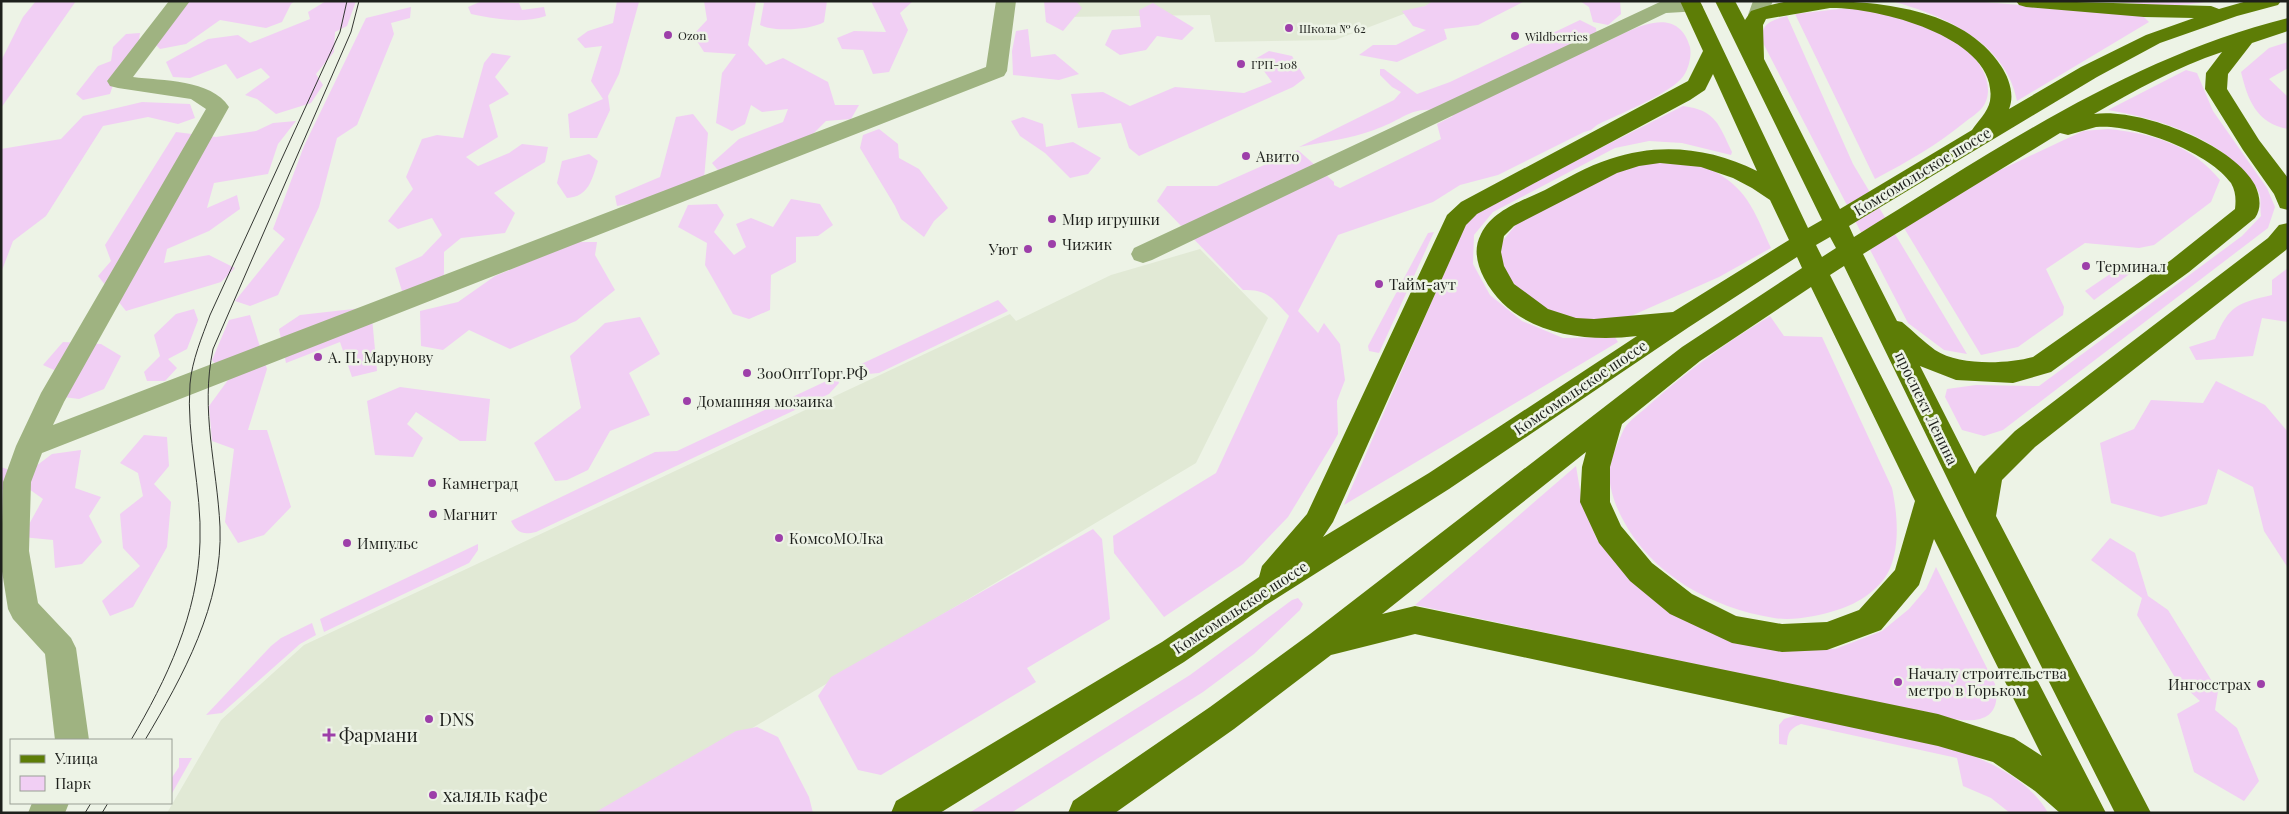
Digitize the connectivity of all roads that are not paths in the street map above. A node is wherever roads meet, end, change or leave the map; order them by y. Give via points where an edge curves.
1 (180, 1) edge
2 (1006, 1) edge
3 (1725, 1) edge
4 (2026, 1) edge
5 (2271, 1) edge
6 (1662, 4) edge
7 (1691, 4) edge
8 (1760, 8) edge
9 (2230, 12) junction
10 (2288, 24) edge
11 (2246, 36) junction
12 (1712, 53) junction
13 (1755, 60) junction
14 (1979, 136) junction
15 (2027, 141) junction
16 (2288, 202) edge
17 (1783, 203) junction
18 (2288, 231) edge
19 (1143, 254) dead end
20 (1879, 310) junction
21 (1680, 320) junction
22 (1609, 419) junction
23 (30, 446) junction
24 (1929, 502) junction
25 (1981, 517) junction
26 (1255, 595) junction
27 (1321, 644) junction
28 (72, 739) edge
29 (908, 813) edge
30 (1085, 813) edge
31 (2087, 813) edge
32 (2134, 813) edge

1 - 23 street via 118,81 197,93 218,107 51,400
2 - 23 street via 996,71
3 - 13 main road, проспект Ленина
4 - 9 main road via 2144,11
5 - 9 main road, Комсомольское шоссе
6 - 7 street
6 - 19 street
7 - 12 main road
8 - 13 main road via 1753,25
8 - 14 main road via 1858,3 1906,12 1959,36 1993,67 2000,81 2002,102
9 - 14 main road, Комсомольское шоссе via 2152,39
10 - 11 main road, Комсомольское шоссе
11 - 15 main road, Комсомольское шоссе via 2155,71
11 - 16 main road via 2217,73 2216,89 2286,193
12 - 17 main road via 1729,82
12 - 26 main road via 1697,85 1682,95 1469,208 1456,221 1318,522
13 - 20 main road, проспект Ленина
14 - 21 main road, Комсомольское шоссе
15 - 20 main road via 2091,120 2129,122 2163,131 2192,144 2237,176 2247,192 2247,212 2180,266 2042,365 2012,373 1956,370 1927,358
15 - 22 main road, Комсомольское шоссе via 1793,286 1691,354
17 - 21 main road via 1758,180 1716,163 1678,154 1644,157 1617,164 1508,217 1490,240 1488,262 1504,291 1532,312 1563,327 1608,330
17 - 24 main road
18 - 25 main road via 2277,244 2025,439 1988,475
20 - 25 main road, проспект Ленина
21 - 26 main road, Комсомольское шоссе via 1439,481
22 - 24 main road via 1596,467 1595,502 1610,534 1641,572 1681,604 1732,629 1782,638 1827,636 1870,620 1908,576
22 - 27 main road, Комсомольское шоссе
23 - 28 street via 17,482 14,551 24,609 60,648
24 - 31 main road
25 - 32 main road, проспект Ленина
26 - 29 main road, Комсомольское шоссе via 1164,657
27 - 30 main road, Комсомольское шоссе via 1222,718
27 - 31 main road via 1415,620 1938,730 2002,749 2047,779

